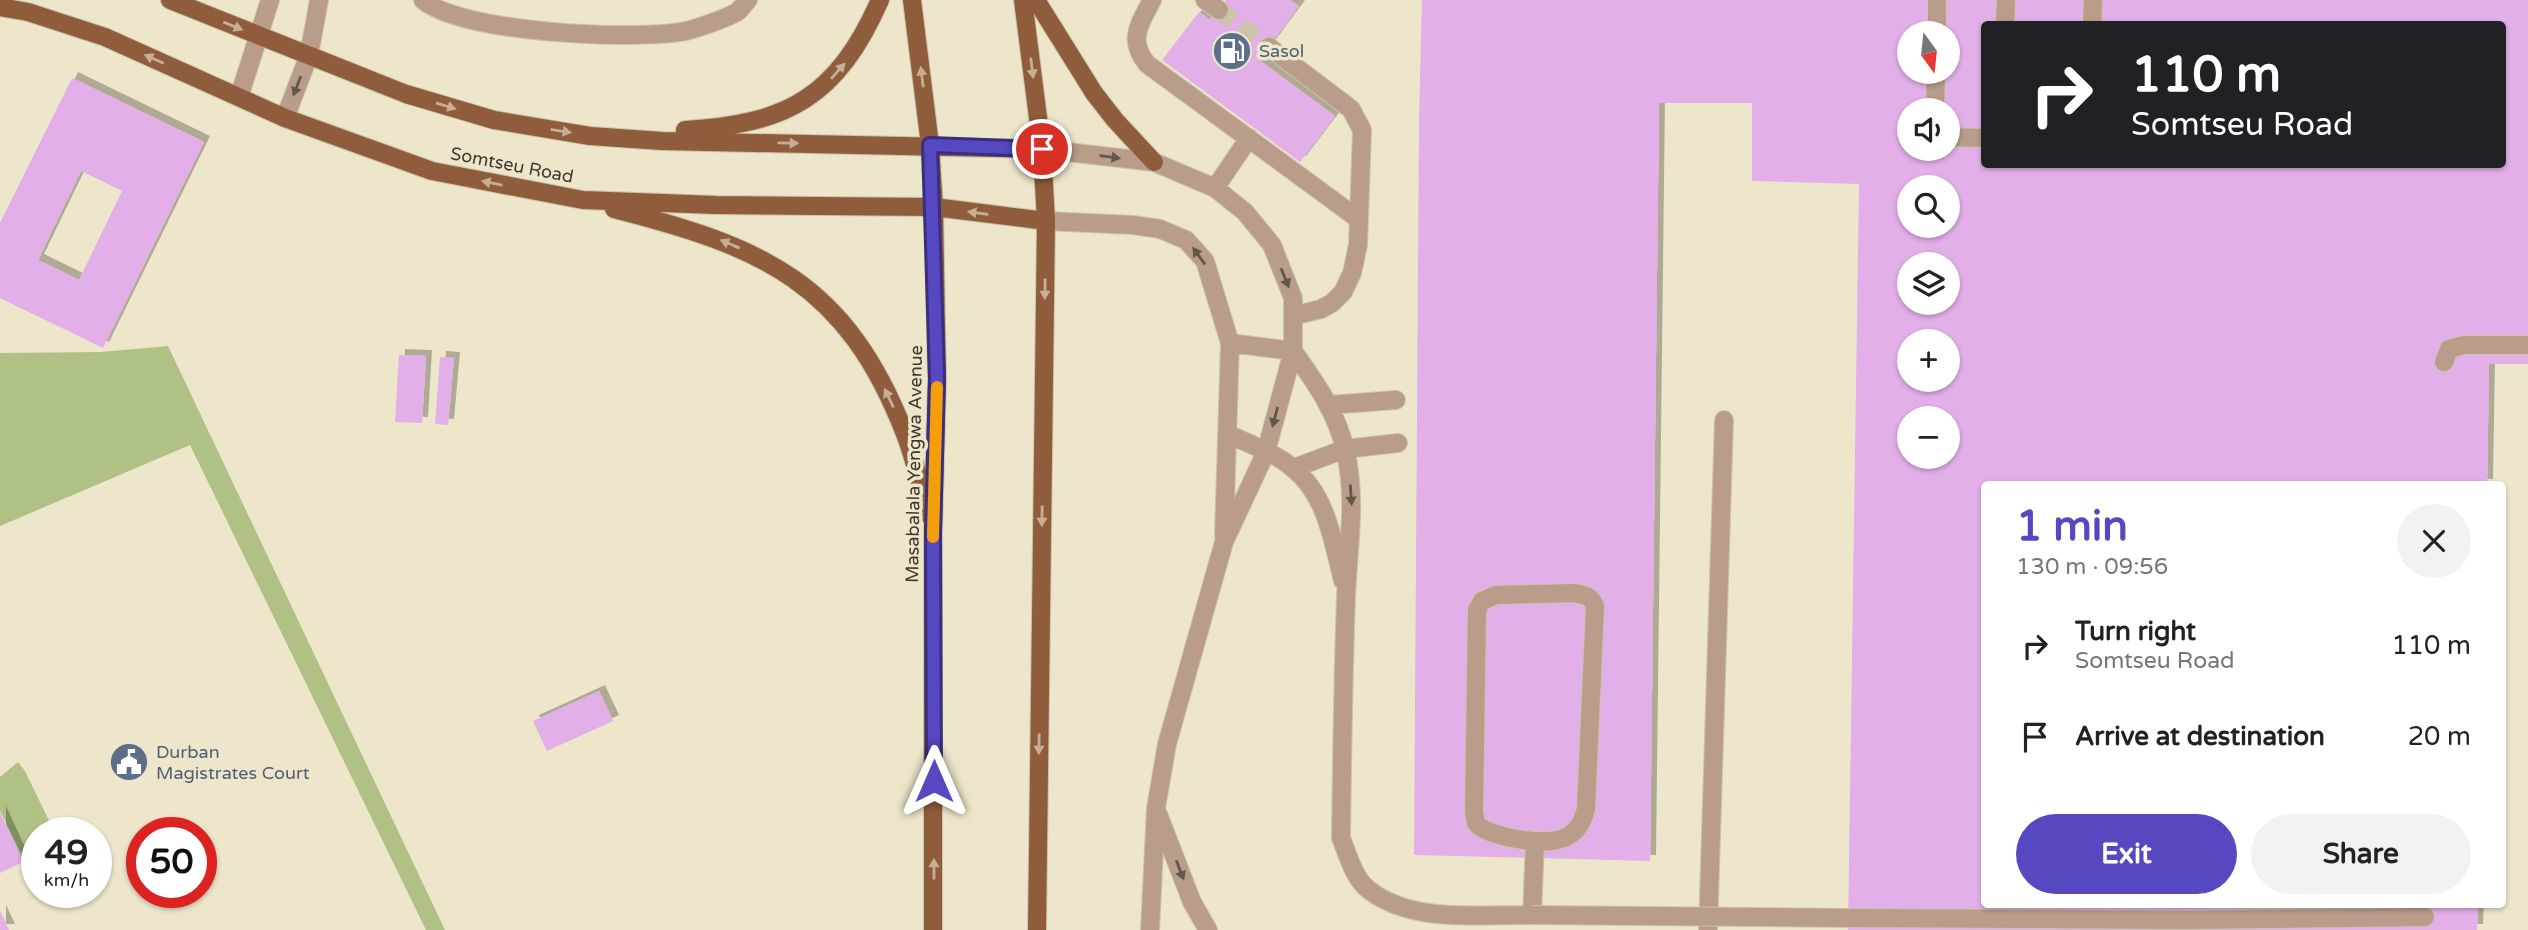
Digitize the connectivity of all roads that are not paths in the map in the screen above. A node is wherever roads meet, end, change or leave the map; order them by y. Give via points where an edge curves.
1 (170, 0) edge
2 (270, 0) edge
3 (319, 0) edge
4 (423, 0) edge
5 (748, 0) edge
6 (880, 0) edge
7 (912, 0) edge
8 (1023, 0) edge
9 (1036, 0) edge
10 (1152, 0) edge
11 (1937, 0) edge
12 (2006, 0) edge
13 (2093, 0) edge
14 (0, 7) edge
15 (1937, 21) edge
16 (2005, 21) edge
17 (2092, 21) edge
18 (259, 36) junction
19 (1269, 47) tunnel mouth
20 (309, 55) junction
21 (239, 97) junction
22 (285, 118) junction
23 (590, 136) junction
24 (1960, 137) edge
25 (1248, 138) junction
26 (1981, 138) edge
27 (930, 145) junction
28 (1042, 149) junction
29 (1154, 162) junction
30 (1215, 188) junction
31 (583, 201) junction
32 (934, 207) junction
33 (1357, 218) junction
34 (1046, 220) junction
35 (1293, 316) junction
36 (1230, 343) junction
37 (2528, 345) edge
38 (1293, 351) junction
39 (2444, 362) dead end
40 (1396, 400) dead end
41 (1329, 405) junction
42 (1724, 420) dead end
43 (1228, 434) junction
44 (1398, 443) dead end
45 (1345, 449) junction
46 (1266, 452) junction
47 (1294, 468) junction
48 (933, 532) junction
49 (1224, 542) junction
50 (1346, 594) junction
51 (1156, 808) junction
52 (1535, 841) junction
53 (1532, 915) junction
54 (2425, 917) dead end
55 (933, 930) edge
56 (1037, 930) edge
57 (1150, 930) edge
58 (1208, 930) edge
59 (1707, 930) edge

1 -> 18 main road
2 - 18 lane
3 - 20 lane
4 - 5 lane via 432,8 474,22 638,35 688,31 736,12
23 -> 6 main road via 724,128 783,111 825,85 841,69
27 -> 7 main road, Masabalala Yengwa Avenue
8 -> 28 main road
9 - 29 main road via 1094,93
10 - 25 lane via 1136,32 1140,56
11 - 15 lane
12 - 16 lane
13 - 17 lane
21 -> 14 main road, Somtseu Road via 105,37
18 - 20 main road
18 - 21 lane
19 - 33 lane via 1356,117 1362,131
20 -> 22 lane
20 -> 23 main road via 406,94 494,120
21 - 22 main road, Somtseu Road
31 -> 22 main road, Somtseu Road via 432,172
23 -> 27 main road
24 - 26 lane
25 - 30 lane
25 - 33 lane
27 - 28 main road
27 - 32 main road, Masabalala Yengwa Avenue
28 -> 29 lane
28 - 34 main road
29 - 30 lane
30 -> 35 lane via 1245,212 1272,244 1293,298
31 - 32 main road, Somtseu Road
48 -> 31 main road via 906,436 889,397 860,346 828,306 784,272 728,243
34 -> 32 main road, Somtseu Road
32 - 48 main road, Masabalala Yengwa Avenue via 937,379
33 - 35 lane via 1358,245 1343,292 1321,309
36 -> 34 lane via 1205,261 1186,240 1160,229 1133,225
34 -> 56 main road
35 - 38 lane
36 - 38 lane
36 - 43 lane
37 - 39 lane via 2454,346
38 - 41 lane
38 -> 46 lane
40 - 41 lane
41 - 45 lane
42 - 59 lane
43 - 46 lane
43 - 49 lane
44 - 45 lane
45 - 47 lane
45 -> 50 lane via 1352,494
46 - 47 lane
46 - 49 lane
47 - 50 lane via 1317,495
55 -> 48 main road, Masabalala Yengwa Avenue
49 - 51 lane via 1167,744
50 - 53 lane via 1341,838 1352,868 1367,889 1425,913
51 - 57 lane
51 -> 58 lane via 1192,902
52 - 52 lane via 1490,834 1476,823 1478,610 1482,601 1496,595 1585,595 1595,606 1586,809 1583,821 1564,839
52 - 53 lane
53 - 54 lane, bridge via 2188,920

